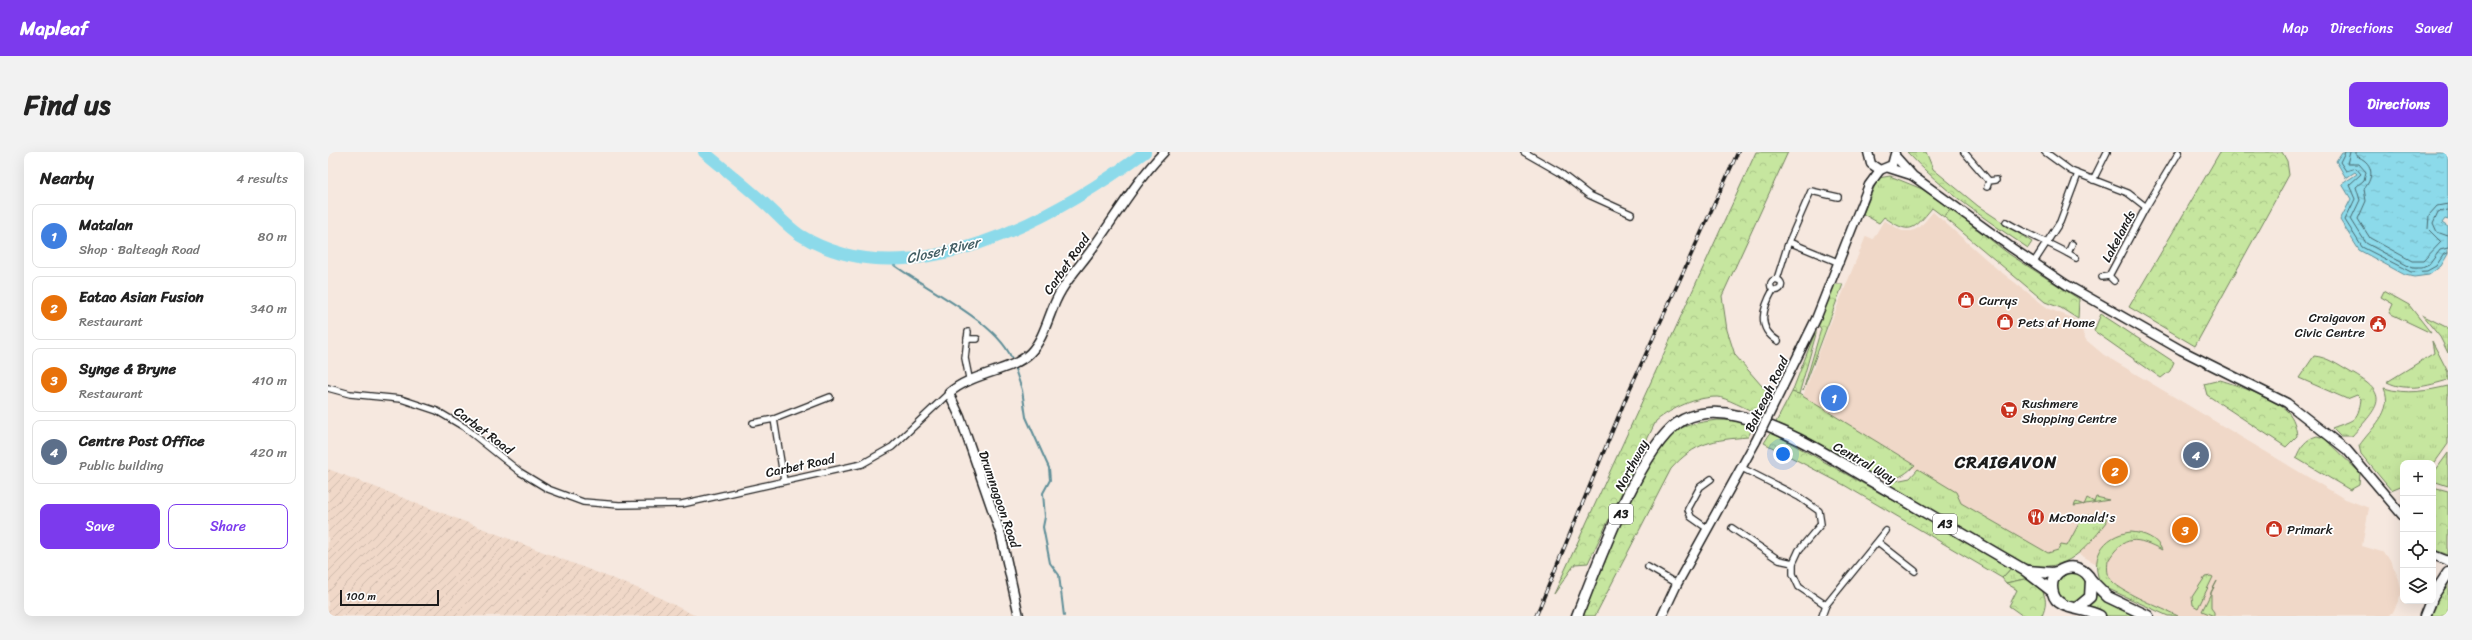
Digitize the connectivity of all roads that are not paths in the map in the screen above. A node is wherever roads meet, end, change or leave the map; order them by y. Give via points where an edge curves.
1 (1164, 152) edge
2 (1524, 152) edge
3 (1868, 152) edge
4 (1964, 152) edge
5 (2045, 152) edge
6 (2107, 152) edge
7 (2180, 152) edge
8 (1895, 154) edge
9 (1871, 164) junction
10 (1885, 169) junction
11 (2078, 174) junction
12 (1913, 176) junction
13 (1996, 180) dead end
14 (2093, 180) junction
15 (1988, 181) junction
16 (1869, 185) junction
17 (1987, 187) dead end
18 (1838, 197) dead end
19 (2146, 207) junction
20 (1631, 214) dead end
21 (2006, 222) dead end
22 (1789, 242) junction
23 (2048, 242) junction
24 (2072, 244) dead end
25 (2068, 253) junction
26 (2076, 258) dead end
27 (2034, 262) junction
28 (1840, 263) junction
29 (2109, 276) junction
30 (2102, 277) dead end
31 (2114, 281) dead end
32 (968, 332) dead end
33 (966, 339) junction
34 (977, 339) dead end
35 (1778, 341) dead end
36 (969, 378) junction
37 (328, 388) edge
38 (949, 393) junction
39 (830, 397) dead end
40 (774, 418) junction
41 (1679, 422) joint
42 (753, 423) dead end
43 (1742, 468) junction
44 (1711, 479) dead end
45 (784, 481) junction
46 (2400, 512) edge
47 (1732, 528) dead end
48 (1708, 529) junction
49 (1886, 532) dead end
50 (1878, 542) junction
51 (2436, 556) edge
52 (2448, 561) edge
53 (1793, 563) junction
54 (1648, 567) dead end
55 (1915, 571) dead end
56 (2026, 571) junction
57 (2060, 571) junction
58 (2448, 574) edge
59 (2091, 580) junction
60 (1677, 584) junction
61 (2052, 592) junction
62 (2436, 592) edge
63 (2430, 604) edge
64 (1826, 605) junction
65 (1665, 606) junction
66 (2078, 607) junction
67 (1019, 616) edge
68 (1577, 616) edge
69 (1655, 616) edge
70 (1662, 616) edge
71 (1822, 616) edge
72 (2100, 616) edge
73 (2148, 616) edge
74 (2426, 616) edge

1 - 36 street, Carbet Road via 1132,189 1092,249 1061,289 1035,347 1017,362
2 - 20 street via 1559,172 1589,195
3 - 9 street, Balteagh Road
4 - 15 street
5 - 11 street, Lakelands
6 - 14 street
7 - 19 street, Lakelands
8 - 10 street, Balteagh Road
8 - 12 street
9 - 10 street
9 - 16 street, Balteagh Road
10 - 12 street
10 - 16 street, Balteagh Road
11 - 14 street, Lakelands
11 - 23 street via 2060,222
12 - 27 street
13 - 15 street
14 - 19 street, Lakelands via 2128,193
15 - 17 street
16 - 28 street, Balteagh Road
18 - 22 street via 1811,191
19 - 29 street, Lakelands
21 - 23 street via 2028,236
22 - 28 street
22 - 35 street via 1776,279 1781,286 1773,290 1763,308 1762,316 1765,329
23 - 25 street
23 - 27 street
24 - 25 street
25 - 26 street
27 - 46 street via 2098,303 2181,350 2287,403 2347,450
28 - 43 street, Balteagh Road, bridge
29 - 30 street, Lakelands
29 - 31 street, Lakelands
32 - 33 street
33 - 34 street
33 - 36 street via 965,358
36 - 38 street, Carbet Road
37 - 45 street, Carbet Road via 350,394 401,399 437,411 464,427 520,472 548,489 583,502 682,504
38 - 45 street, Carbet Road via 892,447 872,460 848,468
38 - 67 street, Drumnagoon Road via 1001,535
39 - 40 street
40 - 42 street
40 - 45 street
41 - 56 highway, Central Way / A3 via 1705,413 1722,413 1754,421 1836,461
41 - 68 highway, Northway / A3 via 1657,443 1645,464 1602,555
43 - 48 street, Balteagh Road
43 - 53 street via 1799,497 1819,511 1822,524 1799,550
44 - 48 street via 1700,487 1688,509 1694,520
47 - 53 street via 1779,560
48 - 60 street, Balteagh Road
49 - 50 street
50 - 55 street
50 - 64 street
51 - 52 street
53 - 64 street via 1793,574 1799,587
54 - 60 street
56 - 57 highway, Central Way / A3
56 - 61 highway, Central Way / A3
57 - 59 highway, A3 via 2076,567 2083,570
57 - 61 highway via 2052,582
58 - 62 highway
59 - 66 highway via 2090,596
59 - 73 highway, A3 via 2108,597
60 - 65 street, Balteagh Road
61 - 66 highway, A3 via 2061,604
63 - 74 highway
64 - 71 street
65 - 69 street, Balteagh Road
65 - 70 street, Balteagh Road
66 - 72 highway, A3

